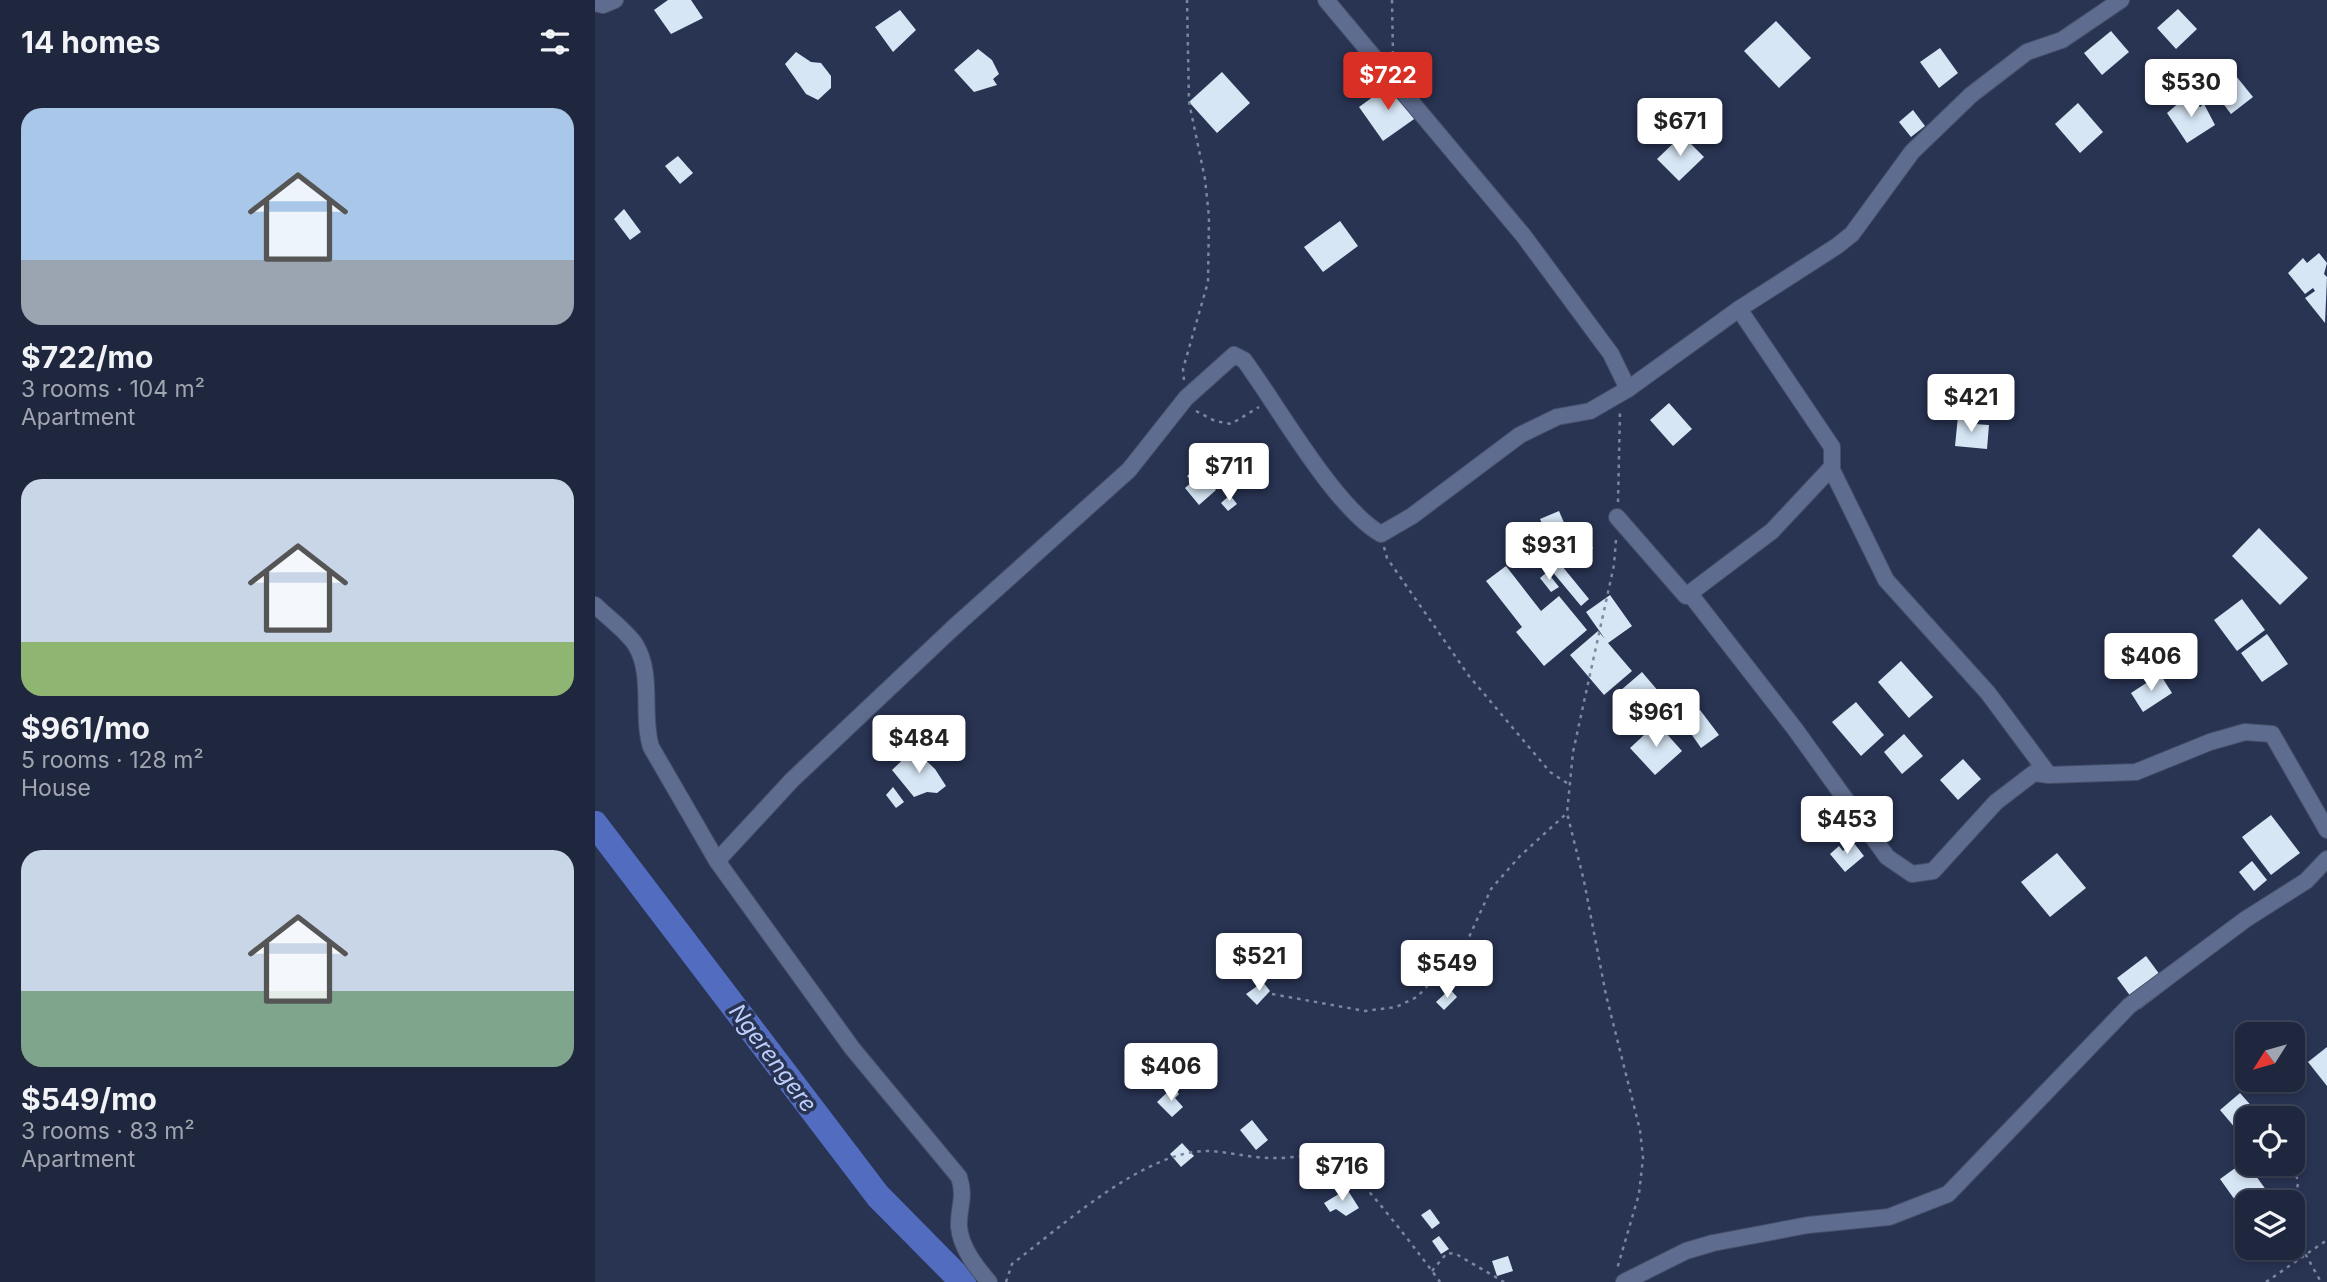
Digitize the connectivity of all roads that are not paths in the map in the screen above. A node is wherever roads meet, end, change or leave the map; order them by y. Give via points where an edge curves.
1 (615, 0) edge
2 (1327, 0) edge
3 (2122, 0) edge
4 (595, 3) edge
5 (1738, 309) junction
6 (1624, 391) junction
7 (1831, 468) junction
8 (1617, 517) road end
9 (1690, 594) junction
10 (595, 605) edge
11 (2049, 775) junction
12 (2327, 830) edge
13 (2327, 859) edge
14 (717, 861) junction
15 (1620, 1277) edge
16 (989, 1282) edge

1 - 4 street
2 - 6 street via 1523,235 1611,354
3 - 5 street via 2063,40 2027,52 1971,95 1912,152 1852,233
5 - 6 street
5 - 7 street via 1832,447
6 - 14 street via 1590,411 1557,417 1529,429 1381,534 1359,518 1244,360 1234,355 1182,403 1129,470 801,772
7 - 9 street via 1772,531
7 - 11 street via 1887,580 1988,693
8 - 9 street via 1686,596
9 - 11 street via 1887,857 1912,874 1933,871 1996,802 2034,774
10 - 14 street via 635,644 645,672 651,747
11 - 12 street via 2136,772 2245,732 2272,734
13 - 15 street via 2306,881 2246,919 2129,1006 1948,1194 1889,1217 1808,1225 1713,1243
14 - 16 street via 852,1048 959,1177 964,1194 959,1226 962,1240

